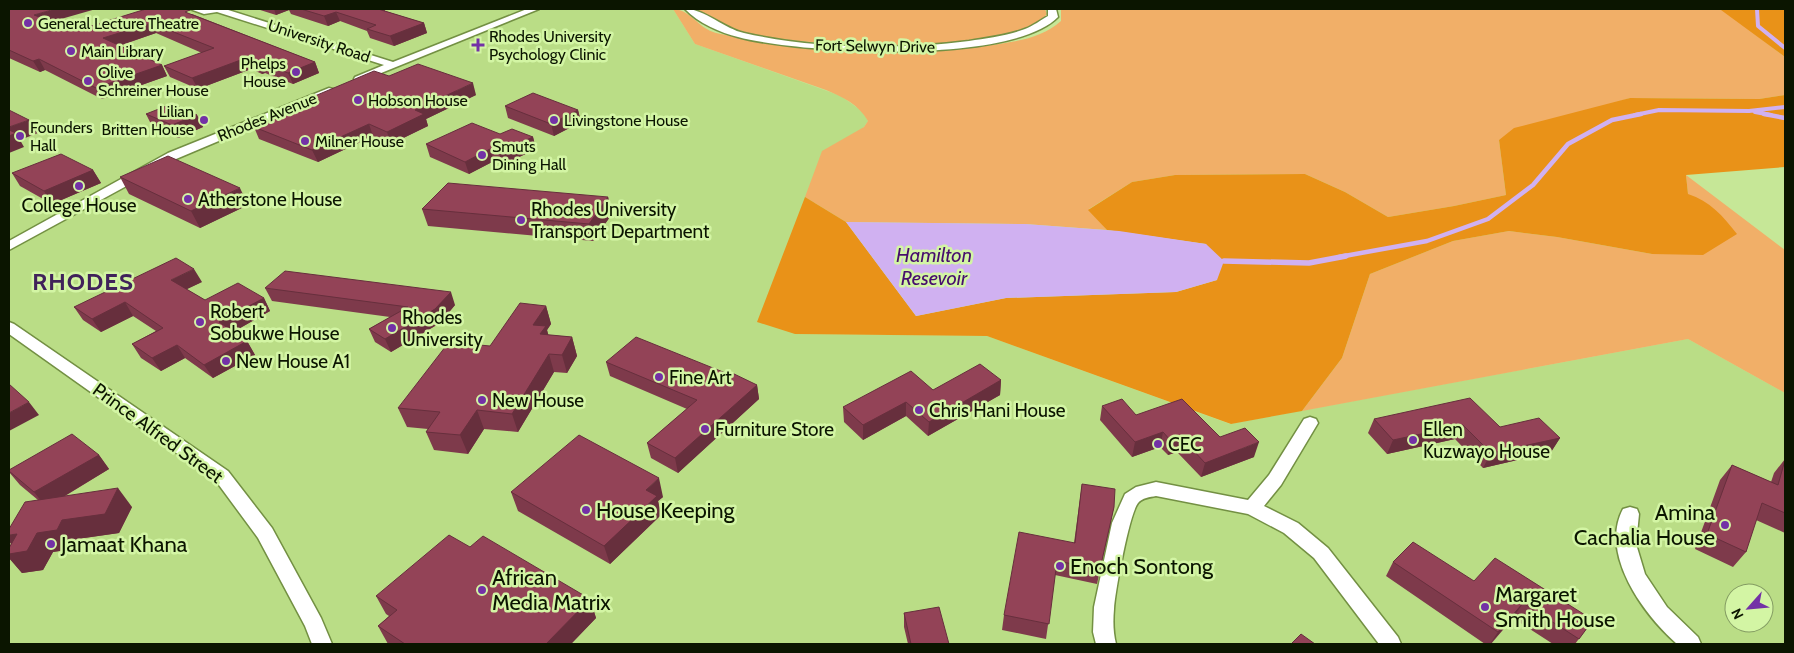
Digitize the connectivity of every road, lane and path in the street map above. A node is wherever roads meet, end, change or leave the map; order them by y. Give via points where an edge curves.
1 (195, 9) edge
2 (217, 9) edge
3 (534, 9) edge
4 (690, 9) edge
5 (1052, 9) edge
6 (393, 65) junction
7 (9, 246) edge
8 (9, 328) edge
9 (1310, 424) dead end
10 (1252, 508) junction
11 (1630, 514) dead end
12 (322, 644) edge
13 (1106, 644) edge
14 (1391, 644) edge
15 (1691, 644) edge

1 - 2 street, University Road
2 - 6 street, University Road
3 - 6 street, Rhodes Avenue
4 - 5 street, Fort Selwyn Drive via 721,28 743,35 803,44 890,49 946,47 1009,36 1045,24 1053,17
6 - 7 street, Rhodes Avenue via 172,156
8 - 12 street, Prince Alfred Street via 222,476 265,533
9 - 10 street
10 - 13 street via 1156,488 1131,499 1120,523 1104,607
10 - 14 street via 1291,528 1321,553
11 - 15 street via 1626,548 1635,574 1656,608

